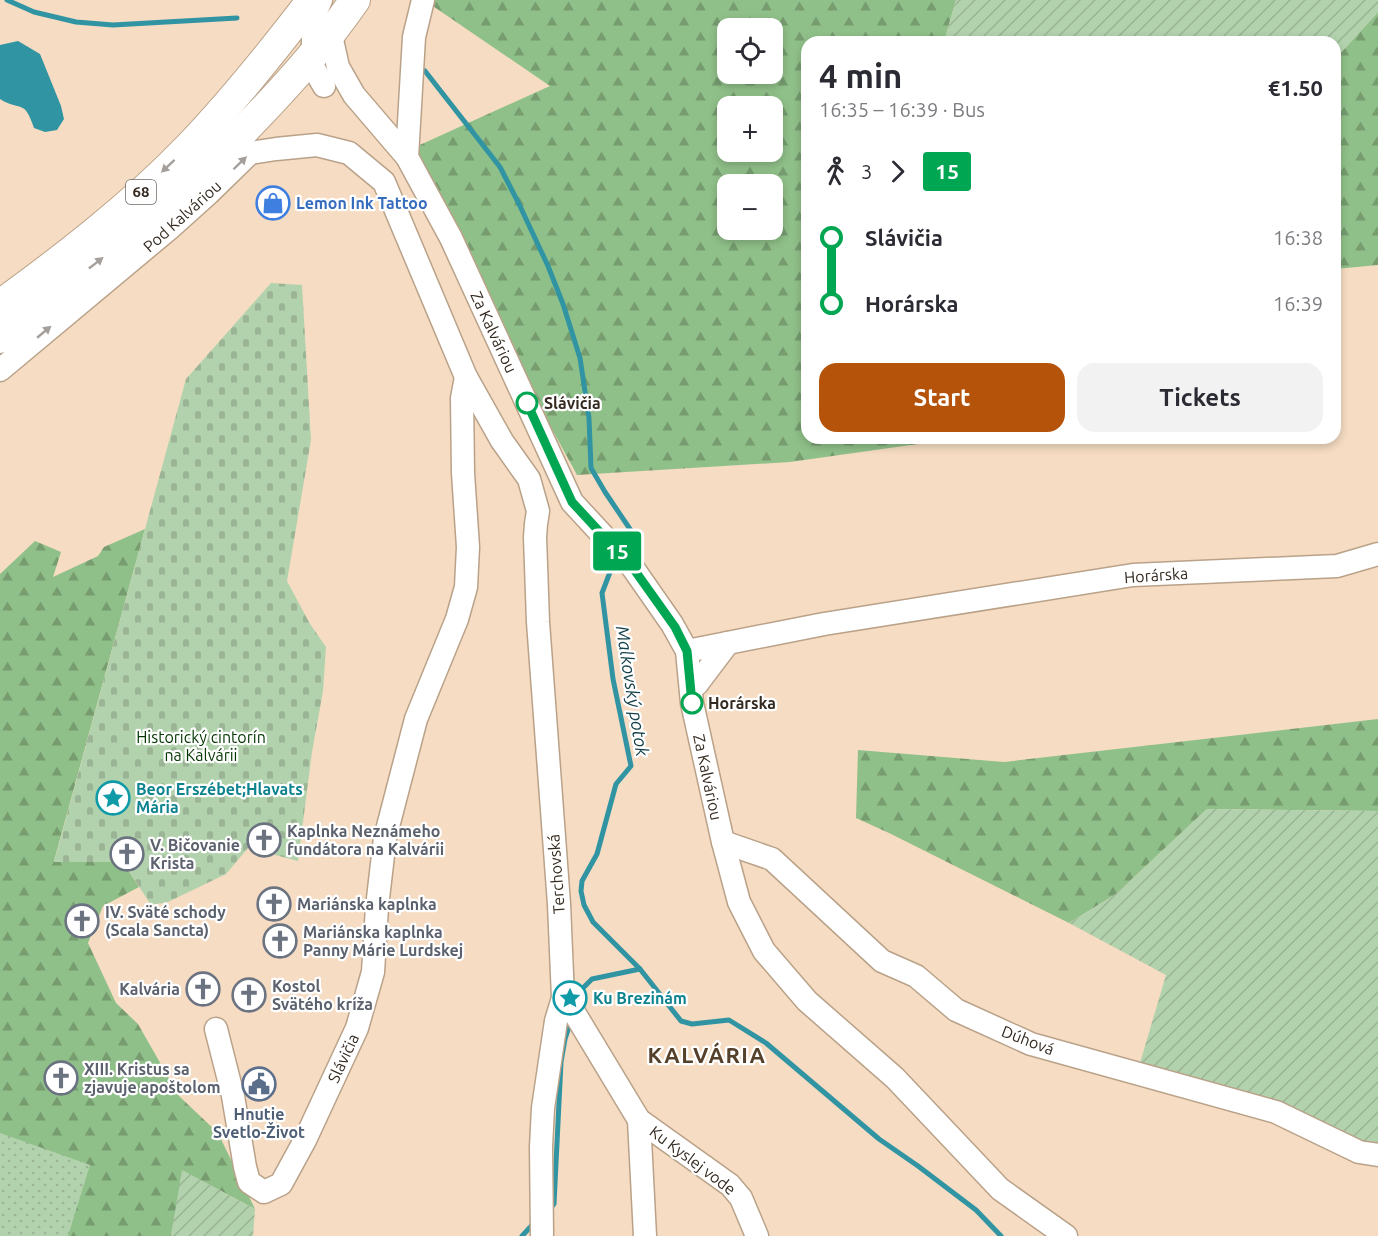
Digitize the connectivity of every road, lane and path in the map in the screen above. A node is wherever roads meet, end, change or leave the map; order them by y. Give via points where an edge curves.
1 (312, 0) edge
2 (321, 0) edge
3 (423, 0) edge
4 (347, 11) edge
5 (265, 61) junction
6 (326, 61) junction
7 (324, 86) junction
8 (360, 102) junction
9 (270, 104) junction
10 (409, 108) junction
11 (407, 157) junction
12 (384, 182) junction
13 (0, 306) edge
14 (0, 338) edge
15 (0, 370) edge
16 (466, 377) junction
17 (572, 502) junction
18 (538, 511) junction
19 (1378, 554) edge
20 (728, 643) junction
21 (687, 651) junction
22 (697, 684) dead end
23 (723, 842) junction
24 (572, 1010) junction
25 (216, 1029) dead end
26 (639, 1120) junction
27 (1378, 1155) edge
28 (542, 1232) edge
29 (645, 1236) edge
30 (757, 1236) edge
31 (1066, 1236) edge

1 - 5 main road, 68
2 - 6 street via 314,16
3 - 10 street via 414,37
4 - 6 main road, 68
5 - 6 street via 280,55
5 -> 13 main road, 68 via 188,147 122,210
6 - 7 street via 312,65
6 - 8 street, Za Kalváriou
6 - 9 main road, Pod Kalváriou / 68
7 - 8 street
7 - 9 street via 295,92
8 - 10 street via 387,117 403,114
8 - 11 street, Za Kalváriou
14 -> 9 main road, Pod Kalváriou / 68 via 141,228 209,167
10 - 11 street
11 - 12 street
11 - 17 street, Za Kalváriou via 451,238
15 -> 12 street, Pod Kalváriou via 170,228 250,153 317,146 349,153
12 - 16 street
16 - 18 street, Terchovská via 502,441 529,478
16 - 25 street, Slávičia via 462,398 466,586 457,619 416,719 385,838 373,972 357,1028 305,1140 281,1184 264,1192 249,1182
17 - 18 street
17 - 21 street, Za Kalváriou via 633,568
18 - 24 street, Terchovská via 538,622 558,893
19 - 20 street, Horárska via 1337,566 1133,575
20 - 21 street, Horárska
20 - 22 street
21 - 23 street, Za Kalváriou via 692,703
23 - 27 street, Dúhová via 772,859 882,961 916,976 956,1010 1031,1044 1276,1112 1359,1152
23 - 31 street, Za Kalváriou via 739,902 764,951 807,1001 895,1078 1000,1189
24 - 26 street, Ku Kyslej vode
24 - 28 street, Terchovská via 555,1021 543,1108
26 - 29 street, Ku Kyslej vode
26 - 30 street, Ku Kyslej vode via 730,1185 741,1198

